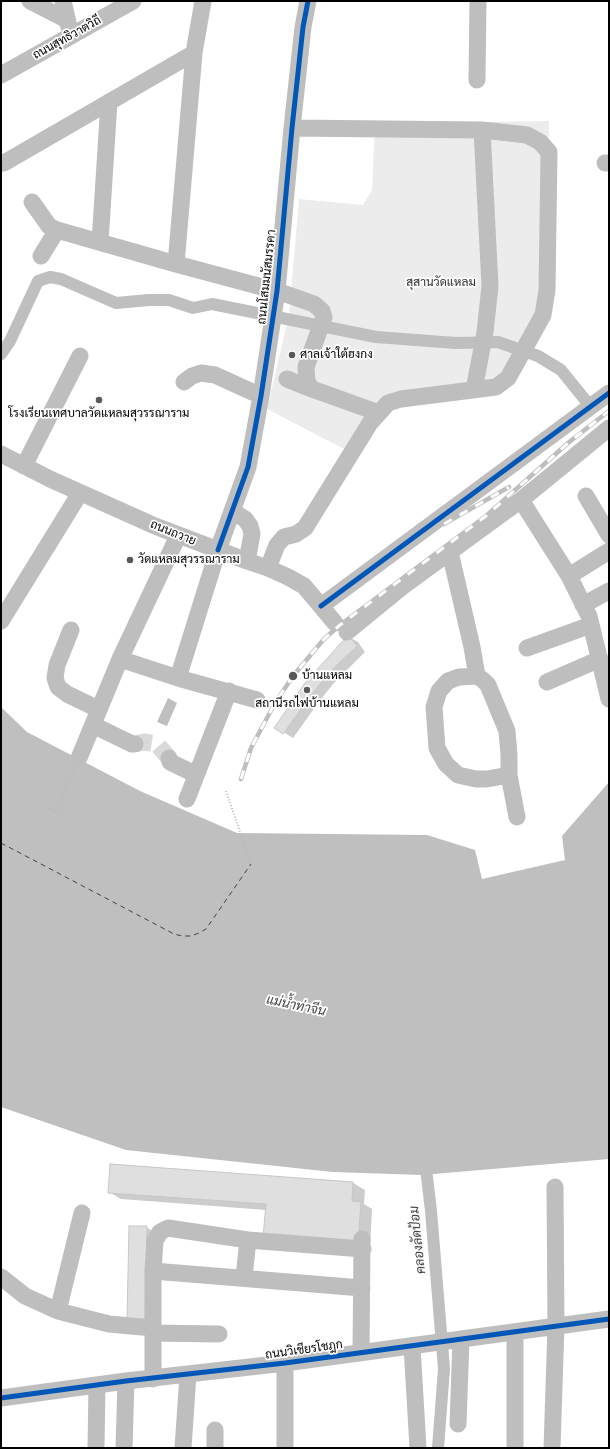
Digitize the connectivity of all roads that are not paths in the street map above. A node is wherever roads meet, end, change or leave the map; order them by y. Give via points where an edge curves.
1 (30, 1) edge
2 (63, 1) edge
3 (133, 1) edge
4 (203, 1) edge
5 (308, 1) edge
6 (478, 1) edge
7 (69, 27) junction
8 (194, 53) junction
9 (1, 75) edge
10 (477, 80) dead end
11 (109, 102) junction
12 (292, 128) junction
13 (482, 130) junction
14 (4, 163) dead end
15 (32, 202) dead end
16 (57, 230) junction
17 (100, 242) junction
18 (41, 256) dead end
19 (176, 264) junction
20 (277, 291) junction
21 (80, 356) dead end
22 (287, 379) dead end
23 (184, 382) dead end
24 (312, 389) junction
25 (474, 390) junction
26 (609, 393) edge
27 (261, 396) junction
28 (379, 413) junction
29 (607, 433) edge
30 (1, 454) edge
31 (24, 466) junction
32 (80, 493) junction
33 (586, 496) dead end
34 (521, 500) junction
35 (232, 511) junction
36 (609, 535) edge
37 (178, 536) junction
38 (218, 550) junction
39 (609, 551) edge
40 (450, 552) junction
41 (247, 561) junction
42 (268, 568) junction
43 (569, 576) junction
44 (609, 591) edge
45 (321, 606) junction
46 (583, 606) junction
47 (1, 621) edge
48 (591, 625) junction
49 (71, 630) dead end
50 (527, 648) dead end
51 (120, 659) junction
52 (600, 659) junction
53 (477, 676) junction
54 (178, 678) junction
55 (547, 682) dead end
56 (229, 691) junction
57 (609, 699) edge
58 (257, 700) dead end
59 (98, 709) junction
60 (93, 725) junction
61 (136, 744) tunnel mouth
62 (80, 758) road end
63 (169, 758) tunnel mouth
64 (195, 774) junction
65 (509, 775) junction
66 (187, 799) dead end
67 (517, 817) dead end
68 (555, 1187) dead end
69 (82, 1213) dead end
70 (248, 1240) junction
71 (153, 1271) junction
72 (244, 1277) junction
73 (1, 1278) edge
74 (362, 1288) junction
75 (58, 1311) junction
76 (609, 1319) edge
77 (556, 1326) junction
78 (153, 1331) junction
79 (515, 1332) junction
80 (219, 1334) dead end
81 (448, 1341) junction
82 (412, 1346) junction
83 (361, 1353) junction
84 (285, 1363) junction
85 (188, 1375) junction
86 (153, 1379) junction
87 (126, 1382) junction
88 (97, 1385) junction
89 (1, 1398) edge
90 (458, 1424) dead end
91 (215, 1430) dead end
92 (96, 1448) edge
93 (124, 1448) edge
94 (183, 1448) edge
95 (215, 1448) edge
96 (285, 1448) edge
97 (418, 1448) edge
98 (515, 1448) edge
99 (552, 1448) edge

1 - 7 street
2 - 7 street
3 - 7 street, ถนนสุทธิวาตวิถี
4 - 8 street
5 - 12 street, ถนนโสมมนัสมรรคา
6 - 10 street
7 - 9 street, ถนนสุทธิวาตวิถี
8 - 11 street
8 - 19 street
11 - 14 street
11 - 17 street
12 - 13 street
12 - 20 street, ถนนโสมมนัสมรรคา
13 - 25 street via 490,286
13 - 25 street via 527,135 540,142 549,152 547,290 543,315 508,378 496,387
15 - 16 street via 49,226
16 - 17 street
16 - 18 street
17 - 19 street
19 - 20 street
20 - 24 street via 314,304 322,311 323,321 306,367 307,382
20 - 27 street, ถนนโสมมนัสมรรคา
21 - 31 street
22 - 24 street
23 - 27 street via 201,373 214,375
24 - 28 street
25 - 28 street via 388,403
26 - 45 street
27 - 35 street, ถนนโสมมนัสมรรคา via 248,467
28 - 42 street via 370,423 305,528 284,537 277,544
29 - 34 street
30 - 31 street, ถนนถวาย
31 - 32 street, ถนนถวาย
32 - 37 street, ถนนถวาย
32 - 47 street
33 - 36 street
34 - 40 street
34 - 43 street
35 - 38 street, ถนนโสมมนัสมรรคา
35 - 41 street via 245,519 250,526 252,534
37 - 38 street, ถนนถวาย
37 - 51 street
38 - 41 street, ถนนถวาย
38 - 54 street, ถนนโสมมนัสมรรคา
39 - 43 street
40 - 45 street, ถนนถวาย via 341,627
40 - 53 street
41 - 42 street, ถนนถวาย
42 - 45 street, ถนนถวาย via 304,586
43 - 46 street
44 - 46 street
46 - 48 street
48 - 50 street
48 - 52 street
49 - 59 street via 54,678 58,687 67,694
51 - 54 street
51 - 59 street
52 - 55 street
52 - 57 street
53 - 65 street via 488,685 507,731
53 - 65 street via 459,677 448,681 439,691 434,707 437,748 446,764 458,775 487,779
54 - 56 street
56 - 58 street
56 - 64 street
59 - 60 street
60 - 61 street
60 - 62 street
63 - 64 street via 170,762
64 - 66 street
65 - 67 street
68 - 77 street
69 - 75 street
70 - 71 street via 168,1228 160,1232 155,1241
70 - 72 street
70 - 74 street via 362,1244
71 - 72 street
71 - 78 street
72 - 74 street
73 - 75 street via 25,1296
74 - 83 street
75 - 78 street via 109,1324
76 - 77 street, ถนนวิเชียรโชฎก
77 - 79 street, ถนนวิเชียรโชฎก
77 - 99 street
78 - 80 street
78 - 86 street
79 - 81 street, ถนนวิเชียรโชฎก
79 - 98 street
81 - 82 street, ถนนวิเชียรโชฎก
81 - 90 street
82 - 83 street, ถนนวิเชียรโชฎก
82 - 97 street
83 - 84 street, ถนนวิเชียรโชฎก
84 - 85 street, ถนนวิเชียรโชฎก
84 - 96 street
85 - 86 street, ถนนวิเชียรโชฎก
85 - 94 street
86 - 87 street, ถนนวิเชียรโชฎก
87 - 88 street, ถนนวิเชียรโชฎก
87 - 93 street
88 - 89 street, ถนนวิเชียรโชฎก
88 - 92 street
91 - 95 street

